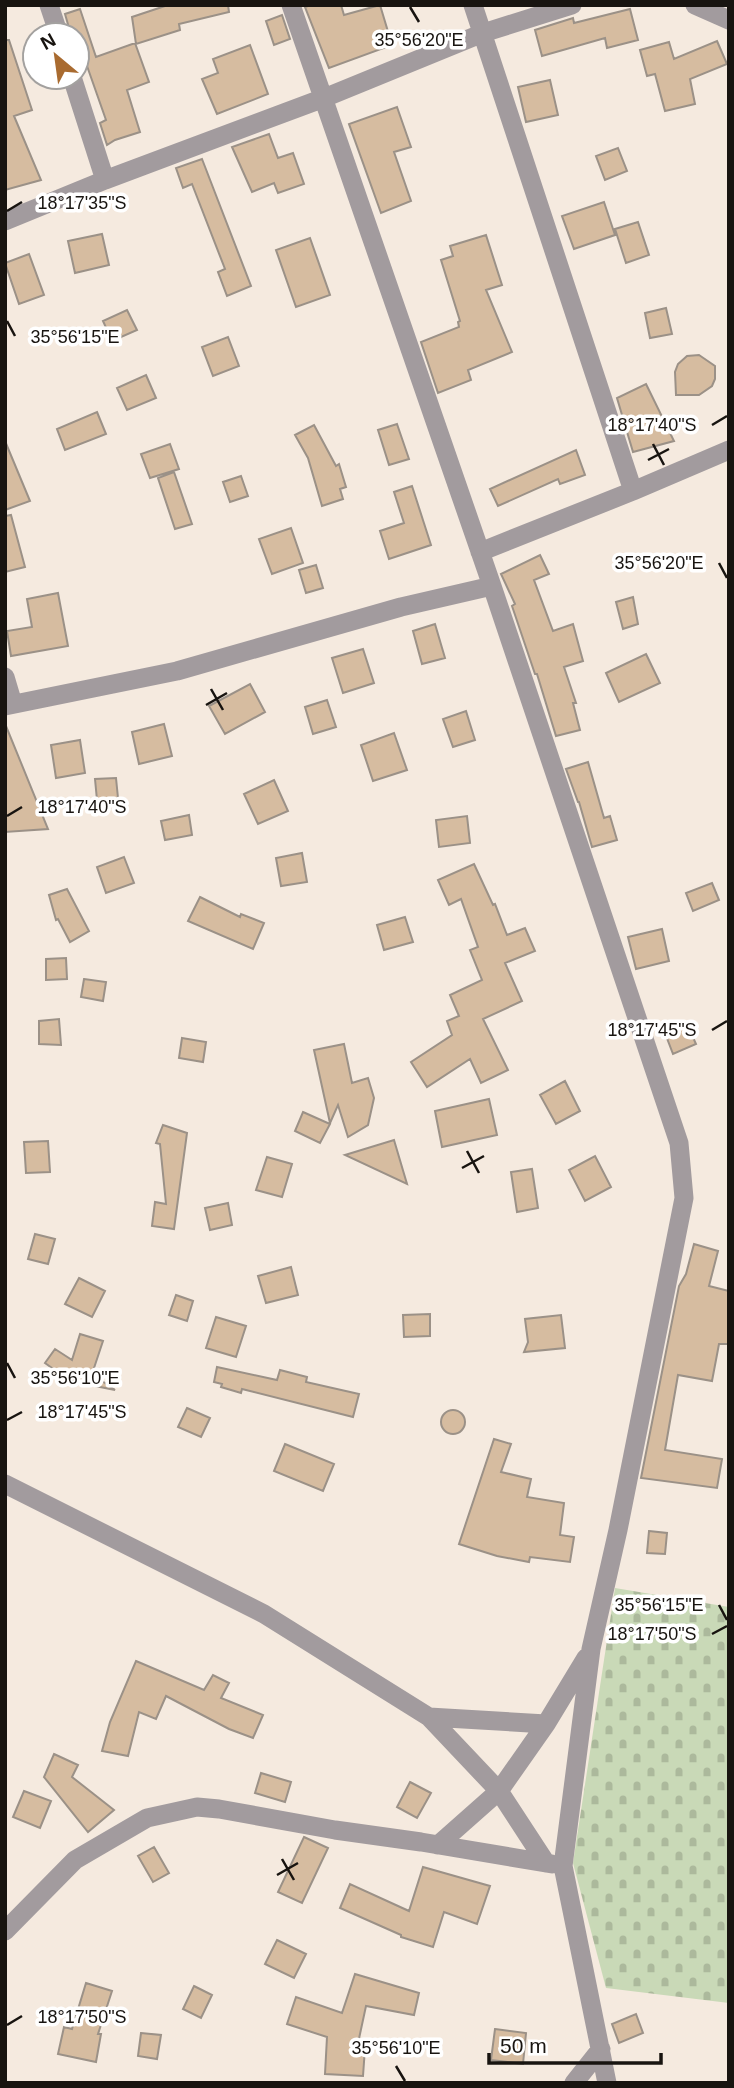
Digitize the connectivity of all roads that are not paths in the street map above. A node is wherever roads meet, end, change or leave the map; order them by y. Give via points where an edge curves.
1 (290, 5) edge
2 (473, 5) edge
3 (572, 5) edge
4 (695, 5) edge
5 (729, 20) edge
6 (483, 33) junction
7 (76, 91) edge
8 (324, 97) junction
9 (105, 180) junction
10 (5, 221) edge
11 (729, 450) edge
12 (633, 491) junction
13 (480, 552) junction
14 (492, 586) junction
15 (5, 677) edge
16 (9, 705) edge
17 (5, 1484) edge
18 (591, 1649) junction
19 (429, 1717) junction
20 (546, 1724) junction
21 (499, 1791) junction
22 (438, 1844) junction
23 (555, 1864) junction
24 (5, 1931) edge
25 (601, 2049) junction
26 (574, 2083) edge
27 (607, 2083) edge

1 - 8 street
2 - 6 street
3 - 6 street
4 - 5 street
6 - 8 street
6 - 12 street
7 - 9 street
8 - 9 street
8 - 13 street
9 - 10 street
11 - 12 street
12 - 13 street
13 - 14 street
14 - 16 street via 177,671
14 - 18 street via 679,1143 684,1173 684,1198
15 - 16 street
17 - 19 street via 264,1614
18 - 20 street
18 - 23 street
19 - 20 street
19 - 21 street
20 - 21 street
21 - 22 street
21 - 23 street
22 - 23 street
22 - 24 street via 197,1807 147,1818 75,1860
23 - 25 street
25 - 26 street
25 - 27 street

